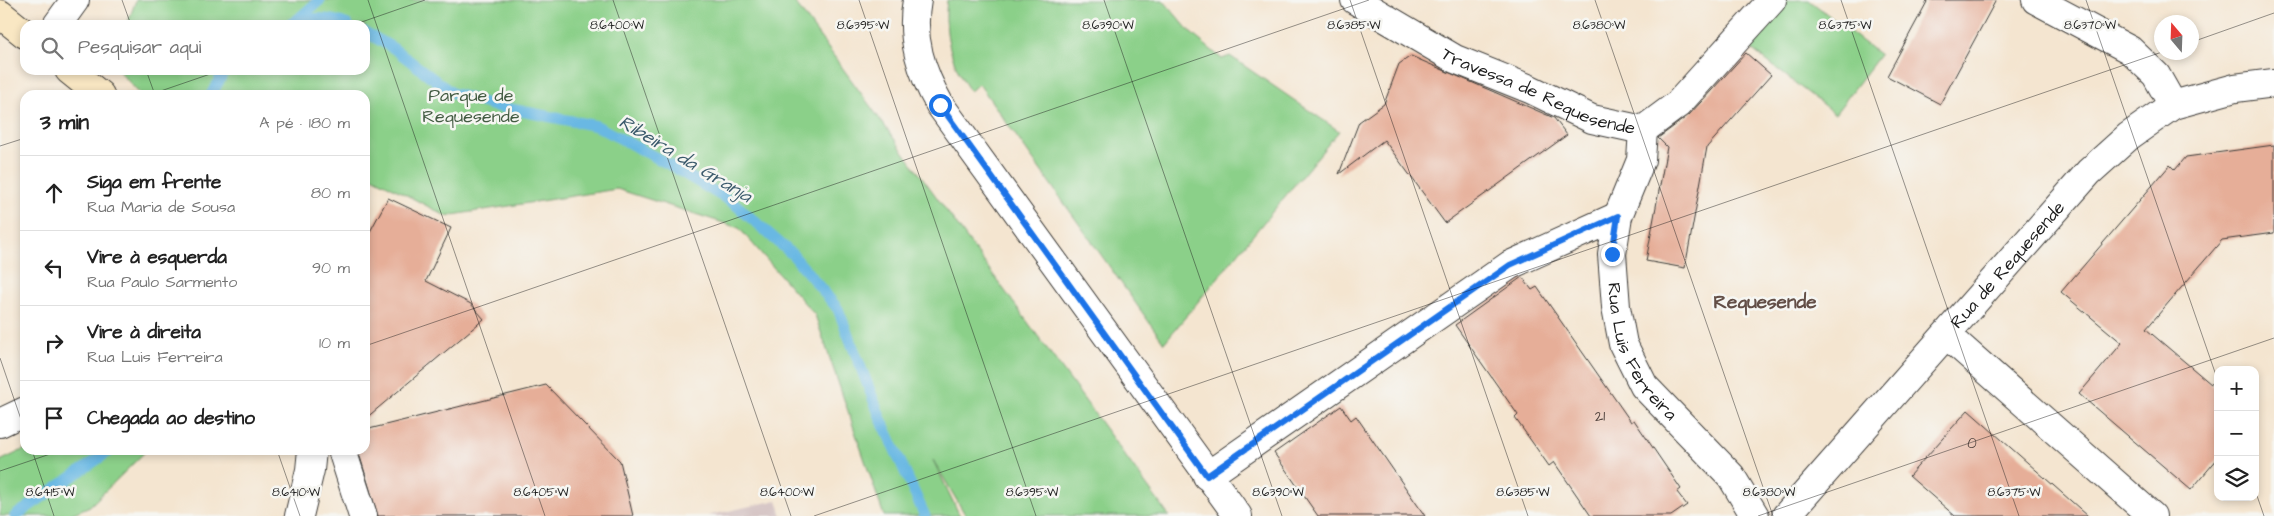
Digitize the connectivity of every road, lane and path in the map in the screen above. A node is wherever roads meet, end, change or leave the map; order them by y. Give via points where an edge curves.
1 (75, 0) edge
2 (917, 0) edge
3 (1355, 0) edge
4 (1772, 0) edge
5 (2036, 0) edge
6 (0, 14) edge
7 (60, 20) edge
8 (20, 30) edge
9 (75, 75) edge
10 (2274, 83) edge
11 (94, 90) edge
12 (2173, 105) junction
13 (1644, 130) junction
14 (1618, 216) junction
15 (1946, 335) junction
16 (20, 413) edge
17 (0, 423) edge
18 (312, 455) edge
19 (344, 455) edge
20 (1207, 476) junction
21 (298, 516) edge
22 (363, 516) edge
23 (1238, 516) edge
24 (1755, 516) edge
25 (1786, 516) edge
26 (2152, 516) edge

1 - 7 street
2 - 20 street via 918,54 922,71 935,96
3 - 13 street, Travessa de Requesende via 1455,59 1530,89 1592,119
4 - 13 street, Travessa de Requesende via 1678,104
5 - 12 street via 2113,40 2144,61
6 - 8 street
9 - 11 street
10 - 12 street, Rua de Requesende via 2234,88
12 - 15 street, Rua de Requesende via 2129,136 2089,172
13 - 14 street, Rua Luis Ferreira via 1641,160
14 - 20 street via 1510,265
14 - 24 street, Rua Luis Ferreira via 1612,254 1623,344 1644,386 1731,476
15 - 25 street, Rua de Requesende
15 - 26 street
16 - 17 street
18 - 21 street
19 - 22 street
20 - 23 street

